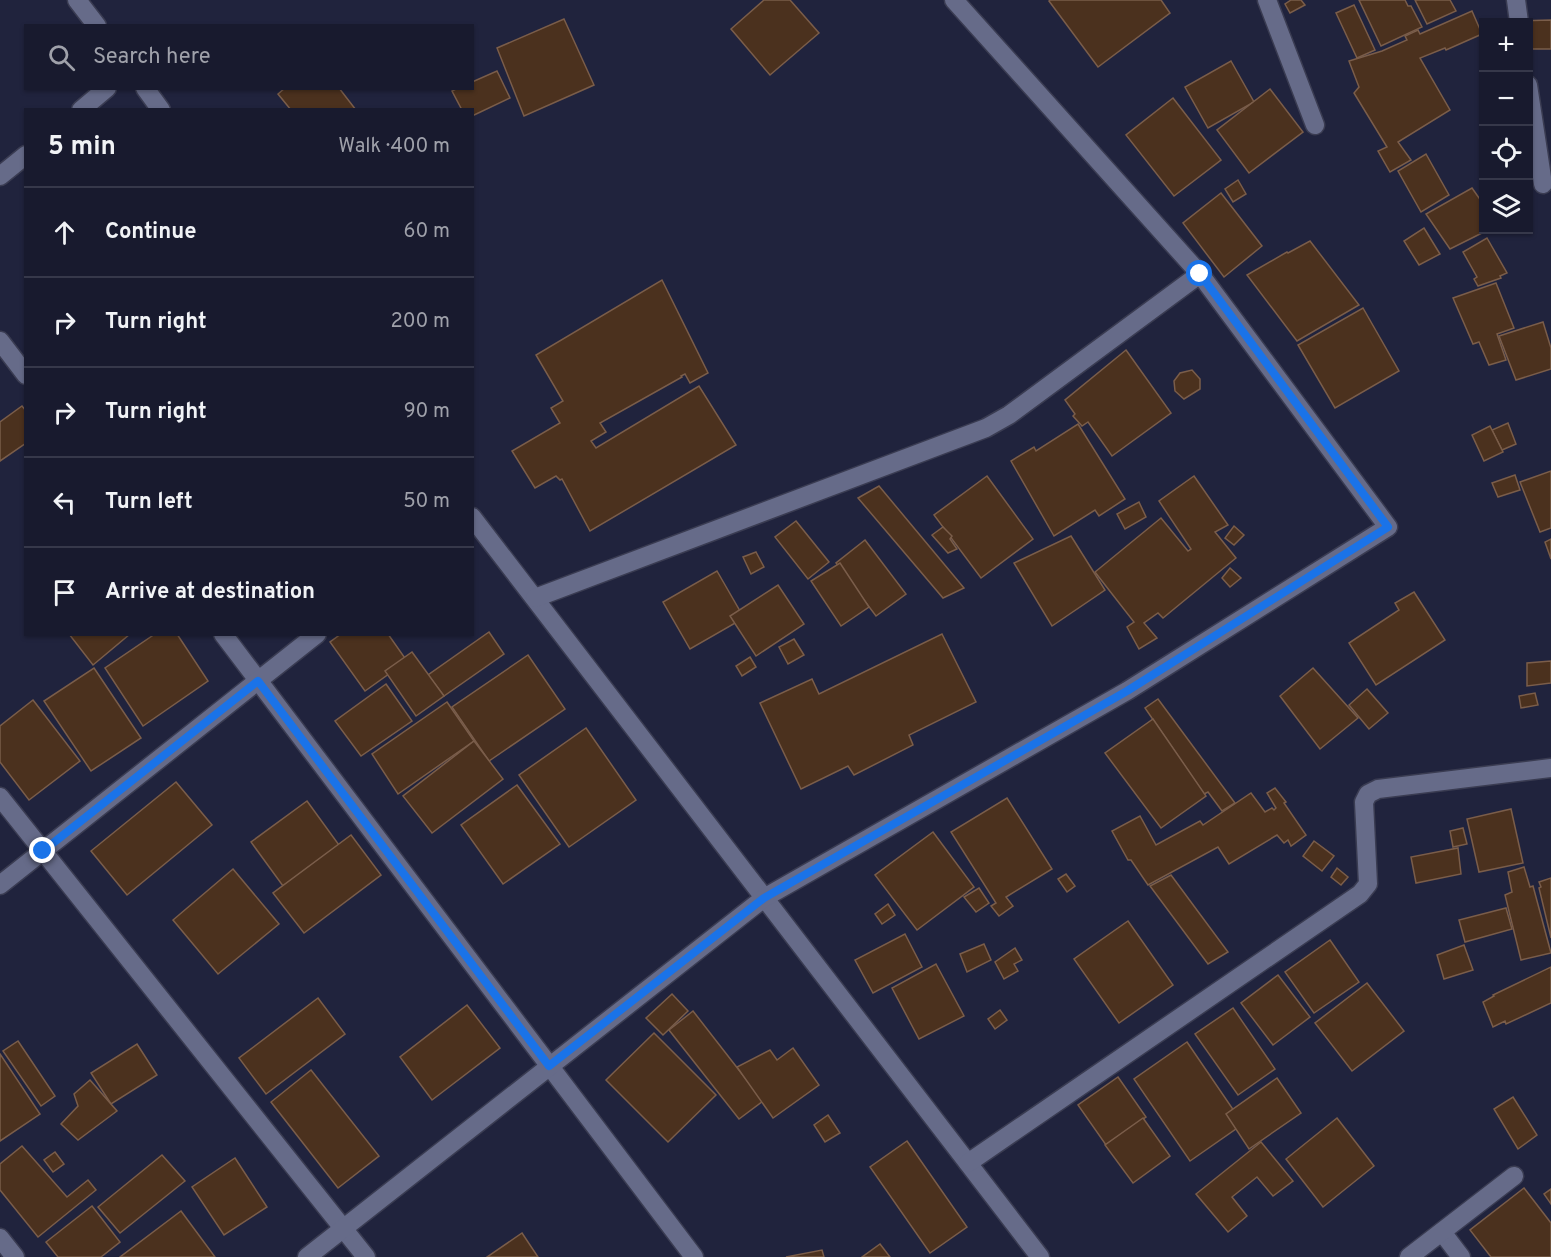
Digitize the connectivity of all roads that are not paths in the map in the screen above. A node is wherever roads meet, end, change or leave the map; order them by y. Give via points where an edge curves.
1 (77, 0) edge
2 (954, 0) edge
3 (1267, 0) edge
4 (1516, 0) edge
5 (1518, 18) edge
6 (95, 24) edge
7 (105, 90) edge
8 (146, 90) edge
9 (83, 108) edge
10 (160, 108) edge
11 (1533, 116) edge
12 (1315, 125) dead end
13 (24, 157) edge
14 (0, 176) edge
15 (1544, 184) dead end
16 (1200, 274) junction
17 (0, 341) edge
18 (24, 372) edge
19 (474, 520) edge
20 (535, 598) junction
21 (224, 636) edge
22 (314, 636) edge
23 (258, 681) junction
24 (1551, 768) edge
25 (0, 797) edge
26 (43, 851) junction
27 (0, 885) edge
28 (764, 898) junction
29 (549, 1066) junction
30 (968, 1163) junction
31 (1514, 1176) dead end
32 (344, 1228) junction
33 (1442, 1232) junction
34 (0, 1238) edge
35 (15, 1257) edge
36 (307, 1257) edge
37 (366, 1257) edge
38 (694, 1257) edge
39 (1040, 1257) edge
40 (1409, 1257) edge
41 (1461, 1257) edge

1 - 6 street
2 - 16 street
3 - 12 street
4 - 5 street
7 - 9 street
8 - 10 street
11 - 15 street
13 - 14 street
16 - 20 street via 986,428
16 - 28 street via 1388,527 1127,691
17 - 18 street
19 - 20 street
20 - 28 street
21 - 23 street
22 - 23 street
23 - 26 street
23 - 29 street
24 - 30 street via 1378,789 1368,794 1364,802 1368,884 1360,894
25 - 26 street
26 - 27 street
26 - 32 street
28 - 29 street
28 - 30 street
29 - 32 street
29 - 38 street
30 - 39 street
31 - 33 street
32 - 36 street
32 - 37 street
33 - 40 street
33 - 41 street
34 - 35 street

